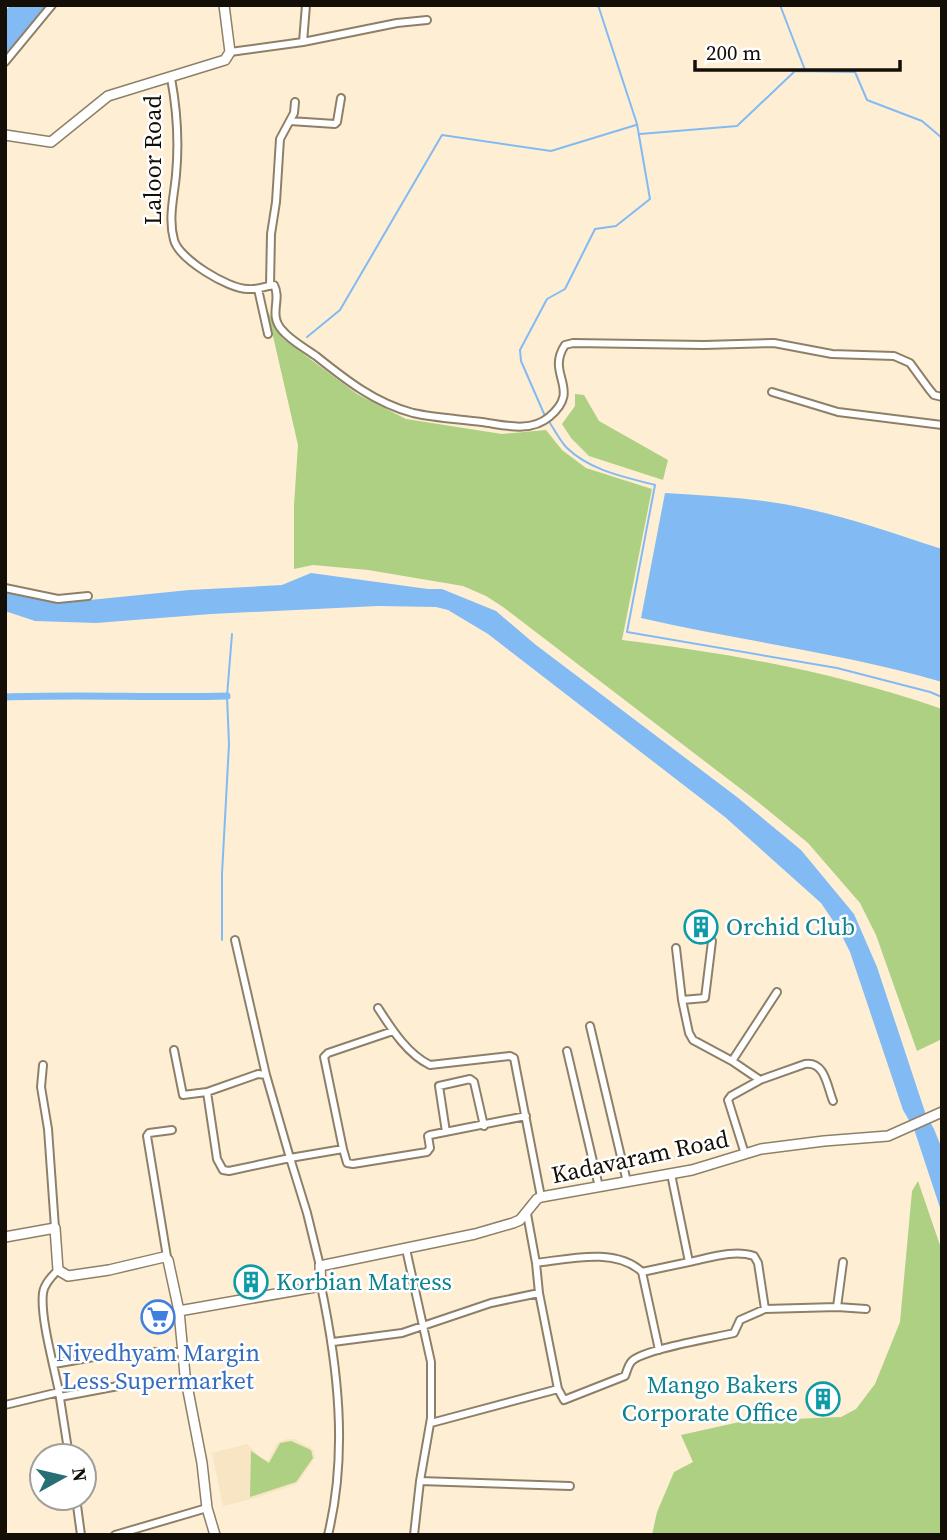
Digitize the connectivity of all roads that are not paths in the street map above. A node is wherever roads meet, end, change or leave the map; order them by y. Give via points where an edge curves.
1 (52, 5) edge
2 (224, 5) edge
3 (306, 5) edge
4 (427, 20) dead end
5 (303, 42) junction
6 (230, 52) junction
7 (5, 62) edge
8 (171, 78) junction
9 (341, 99) dead end
10 (295, 102) dead end
11 (290, 121) junction
12 (5, 135) edge
13 (274, 287) junction
14 (258, 289) junction
15 (268, 334) dead end
16 (772, 392) dead end
17 (942, 397) edge
18 (942, 425) edge
19 (5, 588) edge
20 (88, 596) dead end
21 (234, 940) dead end
22 (712, 941) dead end
23 (676, 948) dead end
24 (777, 992) dead end
25 (682, 1000) junction
26 (379, 1008) dead end
27 (590, 1026) dead end
28 (393, 1031) junction
29 (174, 1050) dead end
30 (567, 1051) dead end
31 (732, 1061) junction
32 (43, 1065) dead end
33 (267, 1075) junction
34 (760, 1080) junction
35 (207, 1092) junction
36 (833, 1101) dead end
37 (942, 1112) edge
38 (526, 1116) junction
39 (484, 1126) junction
40 (172, 1130) dead end
41 (446, 1132) junction
42 (343, 1149) junction
43 (745, 1154) junction
44 (290, 1158) junction
45 (671, 1174) junction
46 (627, 1182) junction
47 (599, 1187) junction
48 (541, 1197) junction
49 (527, 1214) junction
50 (55, 1228) junction
51 (5, 1237) edge
52 (406, 1249) junction
53 (167, 1257) junction
54 (689, 1262) junction
55 (842, 1262) dead end
56 (537, 1263) junction
57 (320, 1266) junction
58 (58, 1270) junction
59 (642, 1272) junction
60 (321, 1286) junction
61 (539, 1293) junction
62 (837, 1307) junction
63 (765, 1309) junction
64 (866, 1309) dead end
65 (179, 1311) junction
66 (424, 1326) junction
67 (333, 1342) junction
68 (659, 1350) junction
69 (182, 1352) junction
70 (54, 1364) junction
71 (134, 1383) dead end
72 (558, 1389) junction
73 (60, 1394) junction
74 (5, 1405) edge
75 (431, 1423) junction
76 (67, 1442) edge
77 (420, 1481) junction
78 (570, 1486) dead end
79 (207, 1508) junction
80 (77, 1512) edge
81 (81, 1535) edge
82 (116, 1535) edge
83 (215, 1535) edge
84 (328, 1535) edge
85 (414, 1535) edge

1 - 7 street
2 - 6 main road
3 - 5 street
4 - 5 street
5 - 6 street
6 - 8 main road via 225,60
8 - 12 main road via 108,96 51,142
8 - 14 street, Laloor Road via 177,110 171,208 174,242 220,282
9 - 11 street via 335,124
10 - 11 street
11 - 13 street via 280,139 271,234
13 - 14 street, Laloor Road
13 - 17 street via 281,329 356,388 430,416 519,427 542,421 565,394 558,359 565,345 573,343 774,343 832,354 894,356 910,363 934,395
14 - 15 street
16 - 18 street via 838,412
19 - 20 street via 58,599
21 - 33 street
22 - 25 street via 705,998
23 - 25 street
24 - 31 street
25 - 31 street via 692,1040
26 - 28 street
27 - 46 street
28 - 38 street via 430,1065 514,1058
28 - 42 street via 324,1057
29 - 35 street via 183,1095
30 - 47 street
31 - 34 street
32 - 50 street via 41,1087
33 - 35 street
33 - 44 street
34 - 36 street via 812,1063 822,1070
34 - 43 street via 728,1100
35 - 44 street via 217,1160 223,1170
37 - 43 main road, Kadavaram Road via 888,1136
38 - 39 street
38 - 48 street
39 - 41 street
39 - 41 street via 470,1079 439,1086
40 - 53 street via 147,1136
41 - 42 street via 428,1136 430,1148 414,1154 349,1164
42 - 44 street
43 - 45 main road, Kadavaram Road
44 - 57 street
45 - 46 main road, Kadavaram Road
45 - 54 street
46 - 47 main road, Kadavaram Road
47 - 48 main road, Kadavaram Road
48 - 49 main road, Kadavaram Road
49 - 52 main road, Kadavaram Road via 475,1234
49 - 56 street
50 - 51 main road
50 - 58 main road
52 - 57 main road, Kadavaram Road
52 - 66 street
53 - 58 main road via 68,1276
53 - 65 main road
54 - 59 street
54 - 63 street via 733,1253 754,1256
55 - 62 street
56 - 59 street via 601,1257 633,1263
56 - 61 street
57 - 60 main road
58 - 70 street via 43,1293
59 - 68 street
60 - 65 main road
60 - 67 street
61 - 66 street via 491,1303
61 - 72 street
62 - 63 street
62 - 64 street
63 - 68 street via 740,1320 734,1333
65 - 69 main road
66 - 67 street
66 - 75 street via 431,1362
67 - 84 street via 339,1415 336,1503
68 - 72 street via 635,1359 625,1376 615,1382 568,1399 562,1399
69 - 70 street via 122,1352
69 - 79 main road
70 - 73 street
71 - 73 street
72 - 75 street
73 - 74 street
73 - 76 street
75 - 77 street
77 - 78 street
77 - 85 street
79 - 82 street
79 - 83 main road
80 - 81 street

